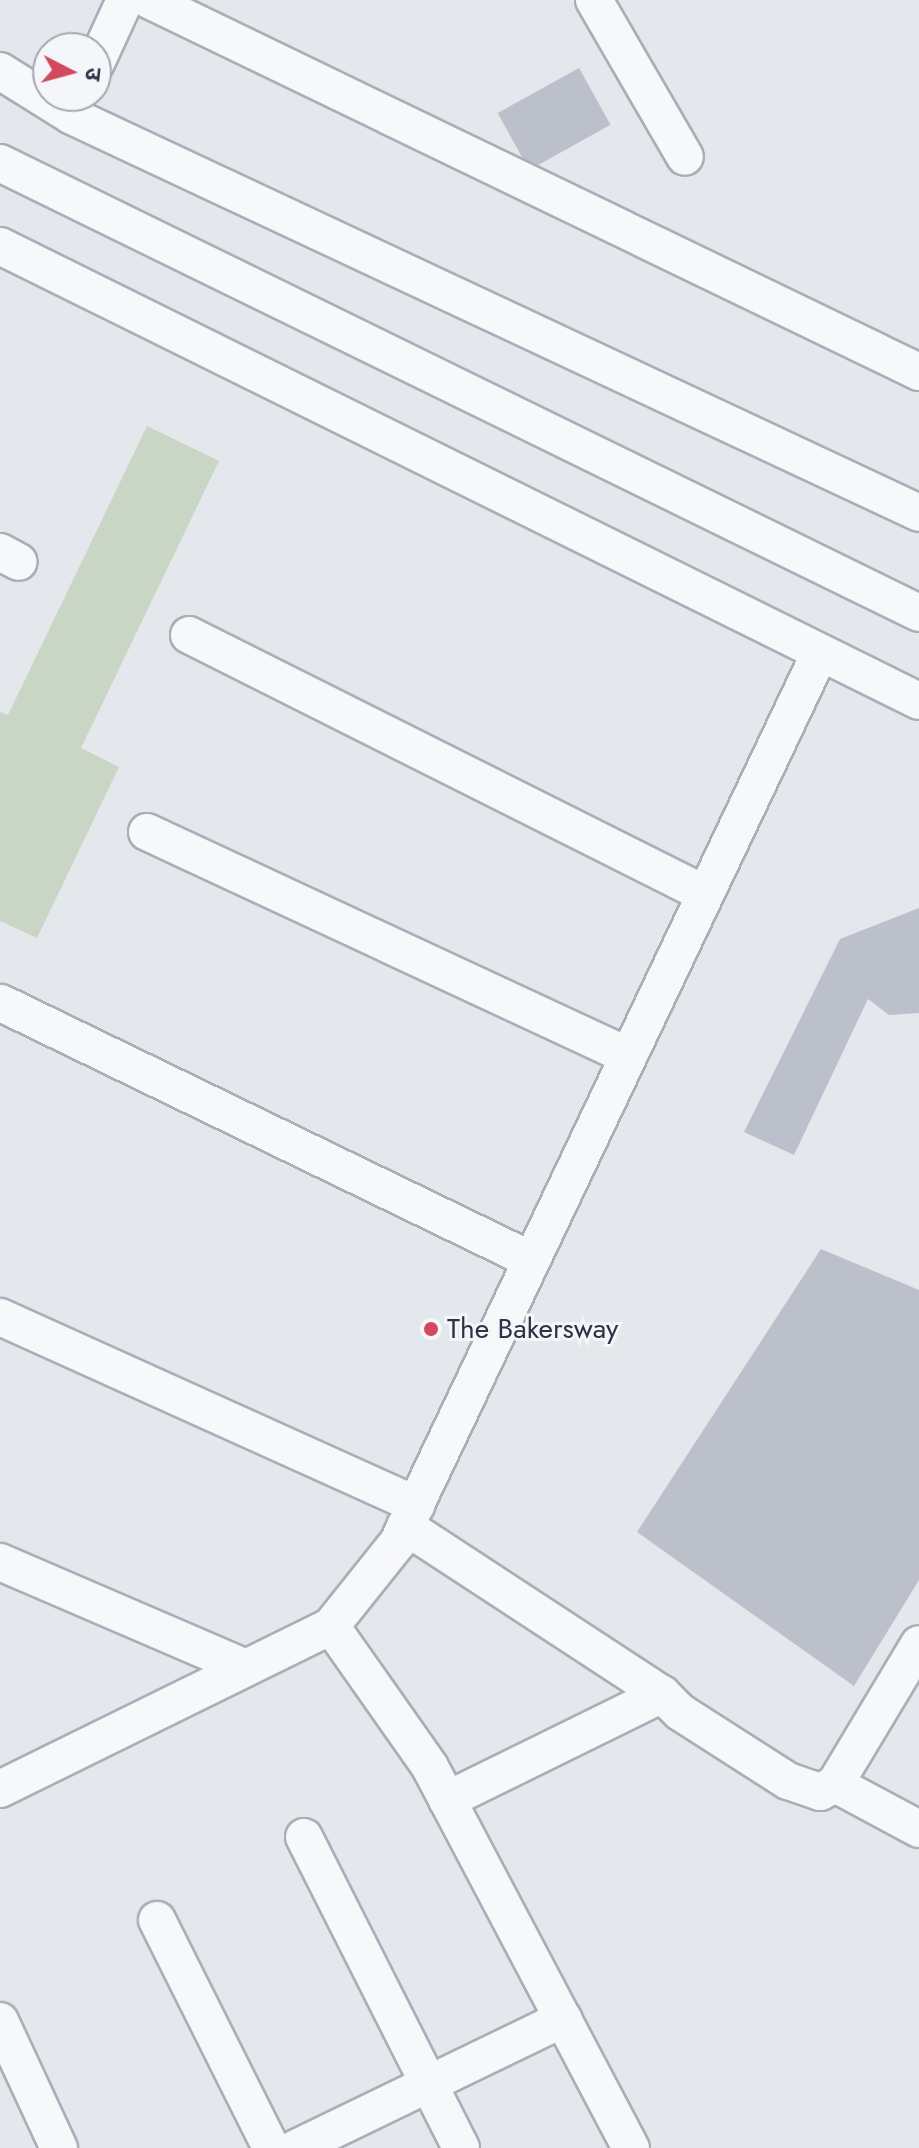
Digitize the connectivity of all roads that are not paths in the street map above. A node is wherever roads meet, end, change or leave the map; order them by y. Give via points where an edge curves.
1 (125, 0) edge
2 (149, 0) edge
3 (594, 0) edge
4 (110, 32) edge
5 (0, 71) edge
6 (32, 86) edge
7 (89, 112) edge
8 (685, 157) dead end
9 (0, 163) edge
10 (0, 246) edge
11 (919, 372) edge
12 (919, 513) edge
13 (919, 613) edge
14 (189, 635) dead end
15 (820, 653) junction
16 (919, 701) edge
17 (147, 832) dead end
18 (705, 894) junction
19 (1, 1003) edge
20 (626, 1055) junction
21 (531, 1260) junction
22 (0, 1317) edge
23 (410, 1516) junction
24 (0, 1562) edge
25 (331, 1626) junction
26 (919, 1644) edge
27 (241, 1666) junction
28 (662, 1694) junction
29 (835, 1784) junction
30 (0, 1789) edge
31 (447, 1800) junction
32 (919, 1829) edge
33 (304, 1837) dead end
34 (157, 1920) dead end
35 (563, 2019) junction
36 (0, 2021) edge
37 (429, 2084) junction
38 (59, 2148) edge
39 (271, 2148) edge
40 (296, 2148) edge
41 (461, 2148) edge
42 (631, 2148) edge

1 - 4 street
2 - 11 street
3 - 8 street
5 - 6 street
7 - 12 street
9 - 13 street
10 - 15 street
14 - 18 street
15 - 16 street
15 - 18 street
17 - 20 street
18 - 20 street
19 - 21 street
20 - 21 street
21 - 23 street
22 - 23 street
23 - 25 street
23 - 28 street
24 - 27 street
25 - 27 street
25 - 31 street
26 - 29 street
27 - 30 street
28 - 29 street via 680,1712 788,1781 820,1792
28 - 31 street
29 - 32 street
31 - 35 street
33 - 37 street
34 - 39 street
35 - 37 street
35 - 42 street
36 - 38 street
37 - 40 street
37 - 41 street

